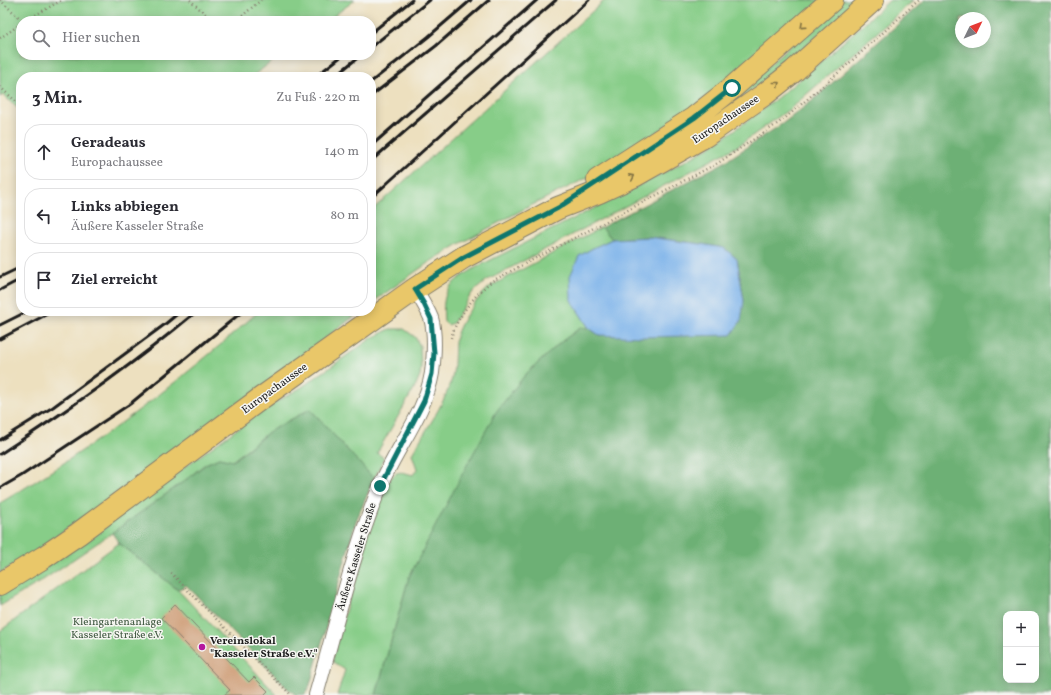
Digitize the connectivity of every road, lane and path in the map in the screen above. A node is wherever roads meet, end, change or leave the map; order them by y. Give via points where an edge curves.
1 (0, 0) edge
2 (62, 0) edge
3 (190, 0) edge
4 (261, 0) edge
5 (832, 0) edge
6 (873, 0) edge
7 (919, 0) edge
8 (18, 16) edge
9 (33, 16) edge
10 (208, 16) edge
11 (242, 16) edge
12 (16, 27) edge
13 (0, 38) edge
14 (0, 87) edge
15 (16, 101) edge
16 (558, 208) junction
17 (415, 289) junction
18 (450, 341) dead end
19 (171, 573) dead end
20 (0, 584) edge
21 (291, 695) edge
22 (316, 695) edge

1 - 8 path
2 - 9 path
3 - 10 path
4 - 11 path
5 -> 16 main road, Europachaussee via 694,118
16 -> 6 main road, Europachaussee via 636,175 705,136 765,94
7 - 18 path via 783,120 718,163 492,281 484,287 459,320
12 - 13 path
14 - 15 path
16 - 17 main road, Europachaussee via 464,257
17 - 20 main road, Europachaussee via 260,399 78,534
17 - 22 street, Äußere Kasseler Straße via 431,319 434,353 432,374 424,401 380,486 365,524
19 - 21 path

